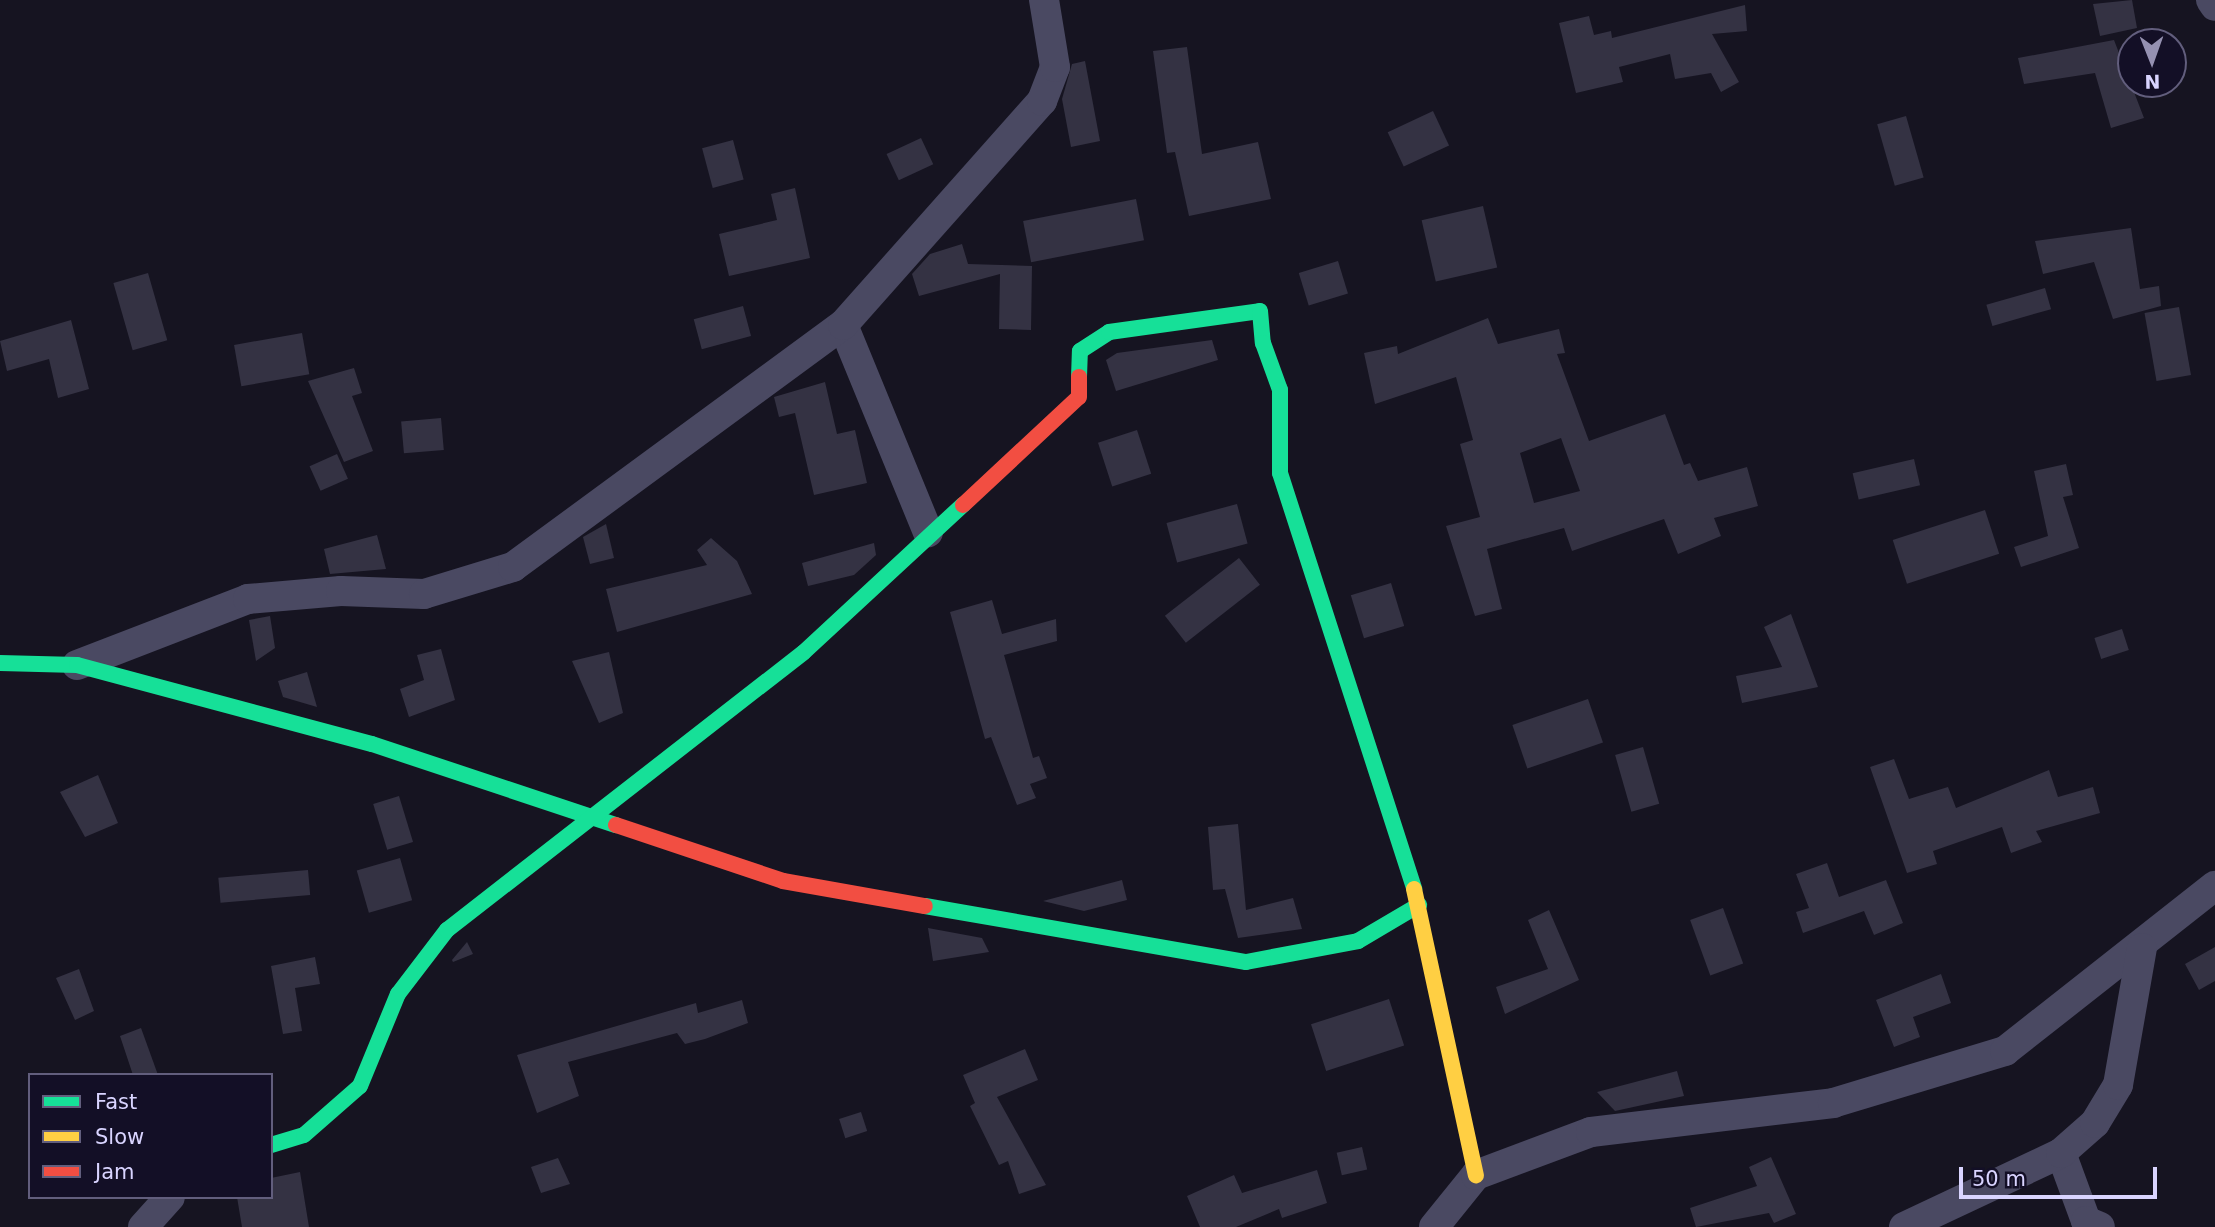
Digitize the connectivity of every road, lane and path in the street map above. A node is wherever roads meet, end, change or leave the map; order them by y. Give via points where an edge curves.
1 (1044, 0) edge
2 (2211, 0) edge
3 (2215, 6) edge
4 (843, 325) junction
5 (928, 532) junction
6 (0, 663) edge
7 (77, 664) junction
8 (590, 818) junction
9 (2215, 886) edge
10 (1419, 905) junction
11 (2142, 948) junction
12 (273, 1144) edge
13 (2061, 1153) junction
14 (1476, 1175) junction
15 (168, 1199) edge
16 (2092, 1225) edge
17 (143, 1227) edge
18 (1434, 1227) edge
19 (1903, 1227) edge

1 - 4 street via 1055,67 1042,100
2 - 3 street
4 - 5 street
4 - 7 street via 513,567 424,594 341,591 248,599
5 - 8 street via 804,652
5 - 10 street via 1079,397 1080,351 1109,332 1260,311 1263,343 1280,390 1280,472
6 - 7 street
7 - 8 street via 372,744
8 - 10 street via 783,881 1246,962 1358,941
8 - 12 street via 447,930 398,994 360,1086 304,1135
9 - 11 street
10 - 14 street
11 - 13 street via 2118,1085 2095,1123
11 - 14 street via 2005,1051 1832,1103 1621,1124
13 - 16 street
13 - 19 street
14 - 18 street
15 - 17 street

